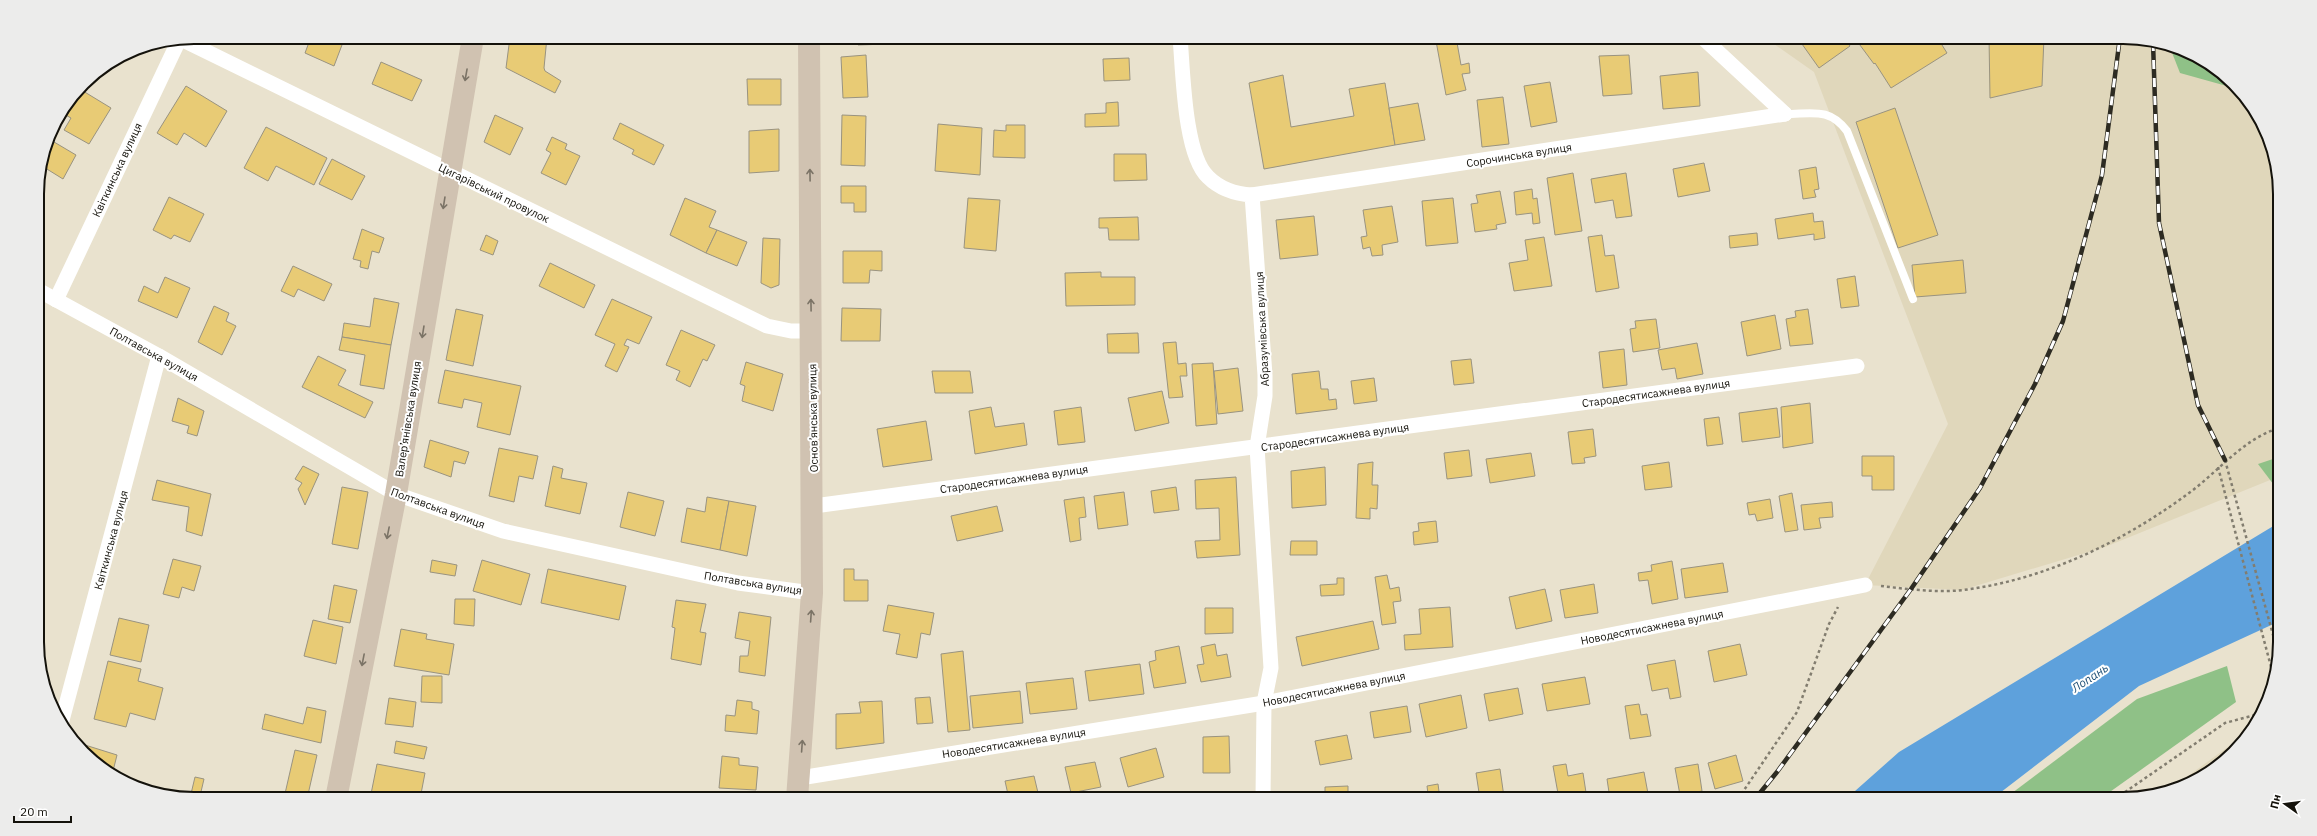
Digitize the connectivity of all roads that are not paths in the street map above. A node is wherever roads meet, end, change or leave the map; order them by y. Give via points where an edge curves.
1 (188, 44) edge
2 (472, 44) edge
3 (809, 44) edge
4 (1181, 44) edge
5 (1710, 44) edge
6 (178, 45) edge
7 (1785, 114) junction
8 (449, 170) junction
9 (1252, 195) junction
10 (44, 293) edge
11 (1913, 299) dead end
12 (56, 300) junction
13 (812, 331) junction
14 (159, 356) junction
15 (1856, 366) dead end
16 (1257, 447) junction
17 (396, 494) junction
18 (814, 506) junction
19 (1865, 585) road end
20 (812, 593) junction
21 (1264, 703) junction
22 (63, 716) edge
23 (800, 778) junction
24 (337, 792) edge
25 (798, 792) edge
26 (1263, 792) edge

1 - 8 street, Цигарівський провулок
2 -> 8 street, Валер’янівська вулиця
13 -> 3 street, Основ’янська вулиця
4 - 9 street via 1192,148 1207,176 1226,190
5 - 7 street
6 - 12 street, Квіткинська вулиця
7 - 9 street, Сорочинська вулиця
7 - 11 lane via 1823,113 1835,117 1847,131
8 - 13 street, Цигарівський провулок via 767,326 791,331
8 -> 17 street, Валер’янівська вулиця
9 - 16 street, Абразумівська вулиця via 1265,375
10 - 12 street, Полтавська вулиця
12 - 14 street, Полтавська вулиця
13 - 18 street, Основ’янська вулиця
14 - 17 street, Полтавська вулиця
14 - 22 street, Квіткинська вулиця
15 - 16 street, Стародесятисажнева вулиця
16 - 18 street, Стародесятисажнева вулиця
16 - 21 street, Абразумівська вулиця via 1271,668
17 - 20 street, Полтавська вулиця via 503,532 738,583
17 -> 24 street, Валер’янівська вулиця
18 - 20 street, Основ’янська вулиця
19 - 21 street, Новодесятисажнева вулиця
23 -> 20 street, Основ’янська вулиця
21 - 23 street, Новодесятисажнева вулиця
21 - 26 street, Абразумівська вулиця
23 - 25 street, Основ’янська вулиця

